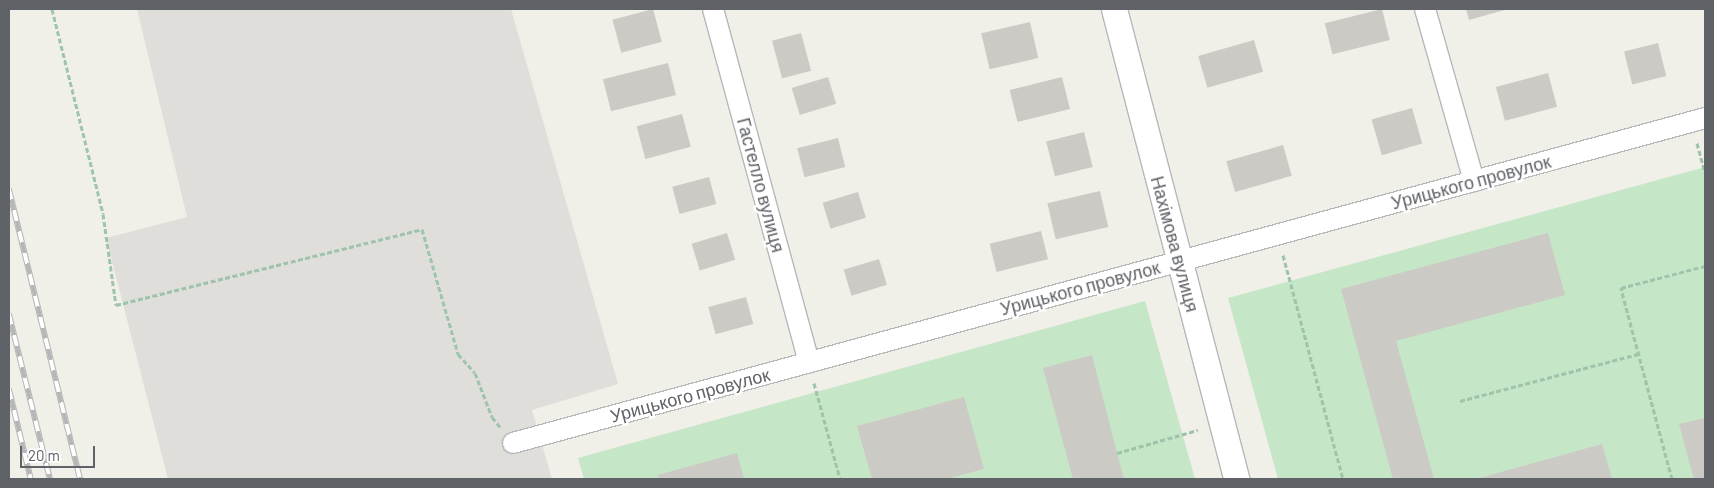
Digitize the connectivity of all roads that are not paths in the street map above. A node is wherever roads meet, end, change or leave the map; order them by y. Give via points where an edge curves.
1 (713, 9) edge
2 (1114, 9) edge
3 (1425, 9) edge
4 (1698, 120) edge
5 (1474, 181) junction
6 (1180, 261) junction
7 (809, 362) junction
8 (513, 442) road end
9 (1236, 479) edge

1 - 7 street, Гастелло вулиця
2 - 6 street, Нахімова вулиця
3 - 5 street
4 - 5 street, Урицького провулок
5 - 6 street, Урицького провулок
6 - 7 street, Урицького провулок
6 - 9 street, Нахімова вулиця
7 - 8 street, Урицького провулок

